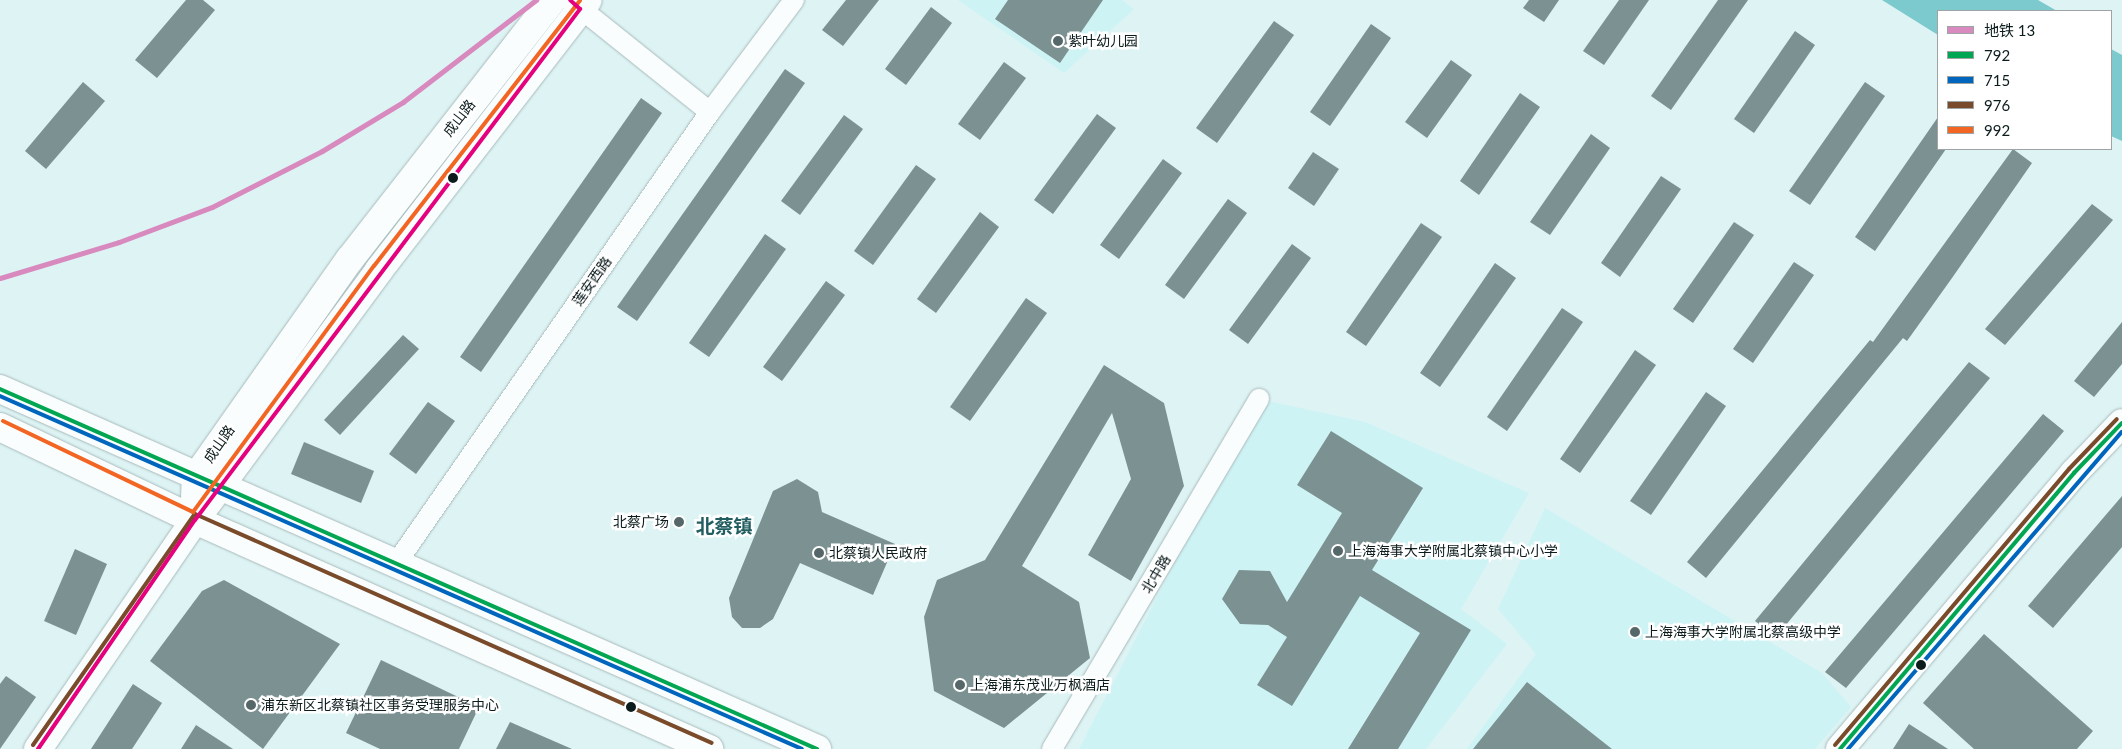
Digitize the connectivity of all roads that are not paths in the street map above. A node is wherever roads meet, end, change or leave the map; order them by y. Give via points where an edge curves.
1 (552, 0) edge
2 (794, 0) edge
3 (579, 3) edge
4 (710, 112) junction
5 (0, 389) edge
6 (1259, 399) dead end
7 (2122, 423) edge
8 (0, 427) edge
9 (207, 482) junction
10 (195, 520) junction
11 (395, 565) junction
12 (38, 749) edge
13 (709, 749) edge
14 (817, 749) edge
15 (1052, 749) edge
16 (1840, 749) edge

1 - 9 main road, 成山路 via 350,259
2 - 4 street, 莲安西路
3 - 4 street
3 - 9 main road, 成山路 via 379,270
4 - 11 street, 莲安西路
5 - 9 main road
6 - 15 street, 北中路
7 - 16 main road via 2074,473
8 - 10 main road
9 - 10 main road, 成山路
9 - 11 main road
10 - 12 main road, 成山路
10 - 13 main road
11 - 14 main road

